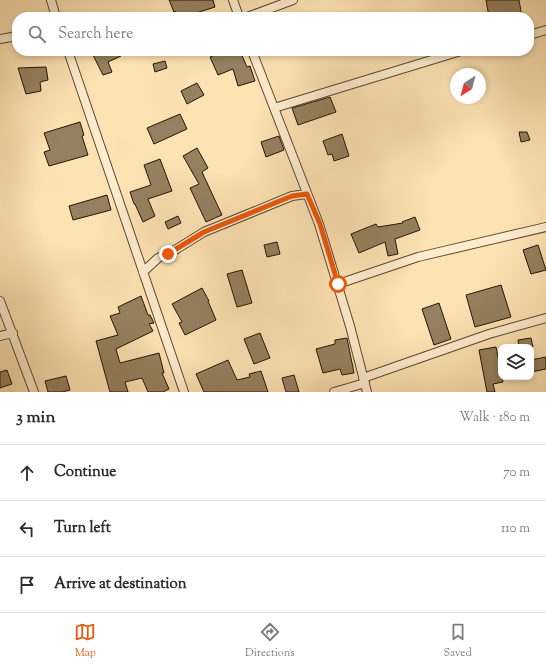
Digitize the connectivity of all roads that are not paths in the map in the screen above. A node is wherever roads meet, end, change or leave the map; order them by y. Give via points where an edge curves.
1 (51, 0) edge
2 (233, 0) edge
3 (293, 0) edge
4 (55, 12) edge
5 (237, 12) edge
6 (261, 12) edge
7 (546, 30) edge
8 (534, 34) edge
9 (12, 37) edge
10 (0, 39) edge
11 (70, 56) edge
12 (254, 56) edge
13 (445, 56) edge
14 (274, 108) junction
15 (307, 194) junction
16 (546, 226) edge
17 (143, 272) junction
18 (338, 284) junction
19 (0, 301) edge
20 (546, 318) edge
21 (13, 333) junction
22 (0, 336) edge
23 (364, 380) junction
24 (34, 392) edge
25 (184, 392) edge
26 (334, 392) edge
27 (367, 392) edge

1 - 4 street
2 - 5 street
3 - 6 street
7 - 8 street
9 - 10 street
11 - 17 street
12 - 14 street
13 - 14 street
14 - 15 street
15 - 17 street via 292,196 204,232 158,258
15 - 18 street via 320,224
16 - 18 street via 418,257
17 - 25 street
18 - 23 street
19 - 21 street
20 - 23 street via 489,334
21 - 22 street
21 - 24 street
23 - 26 street
23 - 27 street

